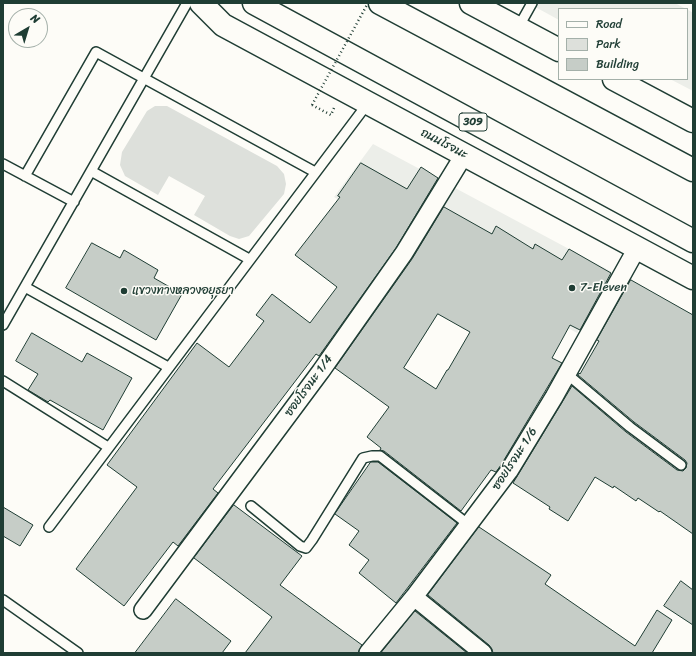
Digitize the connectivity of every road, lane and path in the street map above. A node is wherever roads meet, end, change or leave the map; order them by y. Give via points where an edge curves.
1 (187, 3) edge
2 (201, 3) edge
3 (254, 3) edge
4 (368, 3) edge
5 (380, 3) edge
6 (471, 3) edge
7 (532, 3) edge
8 (518, 28) junction
9 (558, 49) edge
10 (144, 78) junction
11 (616, 80) edge
12 (368, 103) junction
13 (331, 116) dead end
14 (693, 121) edge
15 (464, 155) junction
16 (3, 164) edge
17 (693, 170) edge
18 (91, 171) junction
19 (315, 172) junction
20 (26, 176) junction
21 (74, 202) junction
22 (693, 241) edge
23 (637, 248) junction
24 (250, 259) junction
25 (693, 278) edge
26 (25, 287) junction
27 (3, 325) edge
28 (168, 367) junction
29 (567, 374) junction
30 (3, 381) edge
31 (108, 447) junction
32 (681, 465) dead end
33 (251, 506) dead end
34 (469, 525) junction
35 (49, 527) dead end
36 (414, 597) junction
37 (3, 600) edge
38 (143, 610) dead end
39 (78, 653) edge
40 (368, 653) edge
41 (483, 653) edge

1 - 10 lane
2 - 12 main road, ถนนโรจนะ via 223,25
3 - 22 main road, 309
4 - 13 path, bridge via 312,105
5 - 17 main road
6 - 8 main road
7 - 8 lane
8 - 9 main road
10 - 18 lane
10 - 19 lane
10 - 20 lane via 96,52
11 - 14 main road
12 - 15 main road, ถนนโรจนะ
12 - 19 lane
15 - 23 main road, ถนนโรจนะ
15 - 38 street, ซอยโรจนะ 1/4 via 404,254 321,371
16 - 20 lane
18 - 21 lane
18 - 24 lane
19 - 24 lane
20 - 21 lane
21 - 26 lane
23 - 25 main road, ถนนโรจนะ
23 - 29 street, ซอยโรจนะ 1/6
24 - 28 lane
26 - 27 lane
26 - 28 lane
28 - 31 lane
29 - 32 lane via 630,427
29 - 34 street, ซอยโรจนะ 1/6 via 509,471
30 - 31 lane
31 - 35 lane
33 - 34 lane via 300,546 306,548 363,458 380,456
34 - 36 street, ซอยโรจนะ 1/6
36 - 40 street, ซอยโรจนะ 1/6
36 - 41 street
37 - 39 lane

